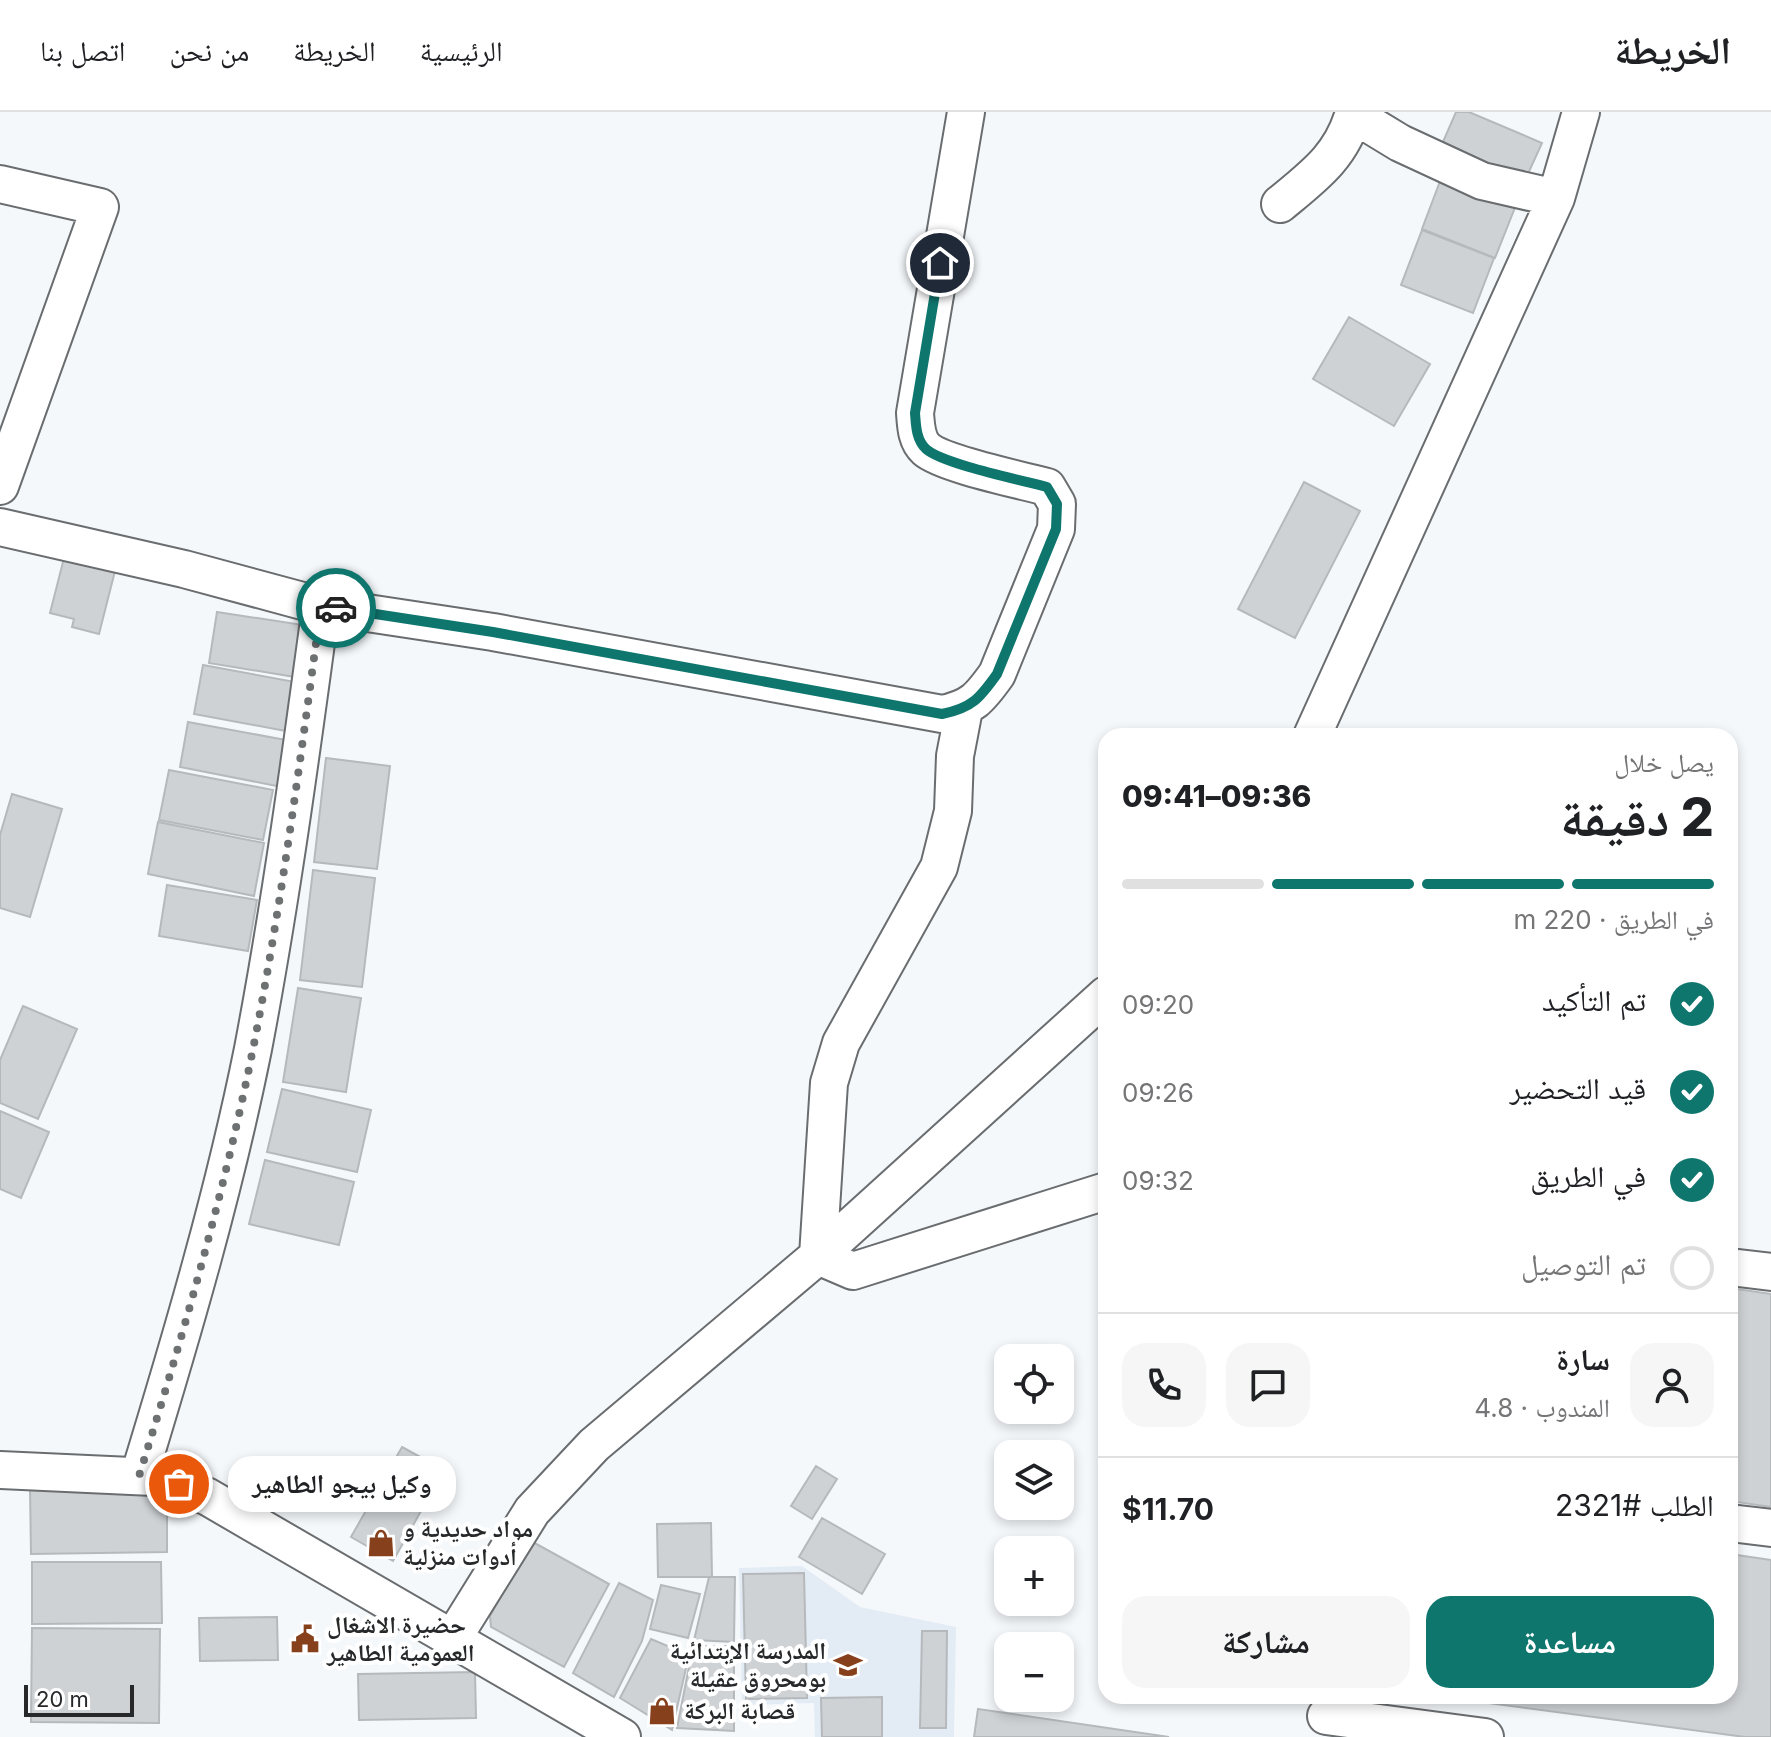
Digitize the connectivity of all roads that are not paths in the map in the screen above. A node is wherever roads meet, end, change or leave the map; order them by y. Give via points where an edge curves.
1 (966, 112) edge
2 (1581, 112) edge
3 (1354, 113) edge
4 (0, 184) edge
5 (1556, 198) junction
6 (1280, 204) dead end
7 (0, 486) edge
8 (0, 527) edge
9 (321, 606) junction
10 (964, 709) junction
11 (1316, 728) edge
12 (1098, 1002) edge
13 (1098, 1194) edge
14 (818, 1256) junction
15 (1738, 1268) edge
16 (1771, 1272) edge
17 (0, 1470) edge
18 (139, 1476) junction
19 (1738, 1524) edge
20 (1771, 1528) edge
21 (453, 1638) junction
22 (1327, 1716) edge
23 (582, 1727) edge
24 (622, 1737) edge
25 (1485, 1737) edge

1 - 10 street via 916,430 924,448 942,458 1047,487 1057,504 1056,529 997,674
2 - 5 street
3 - 5 street via 1400,143 1482,181
3 - 6 street via 1339,149
4 - 7 street via 100,207
5 - 11 street
8 - 9 street
9 - 10 street via 942,714
9 - 18 street via 290,835 252,1050 211,1232
10 - 14 street via 953,811 939,867 841,1043 829,1083
12 - 14 street
13 - 14 street via 853,1271
14 - 21 street via 594,1445 532,1511
15 - 16 street
17 - 18 street
18 - 21 street via 208,1497
19 - 20 street
21 - 23 street
22 - 25 street
23 - 24 street

